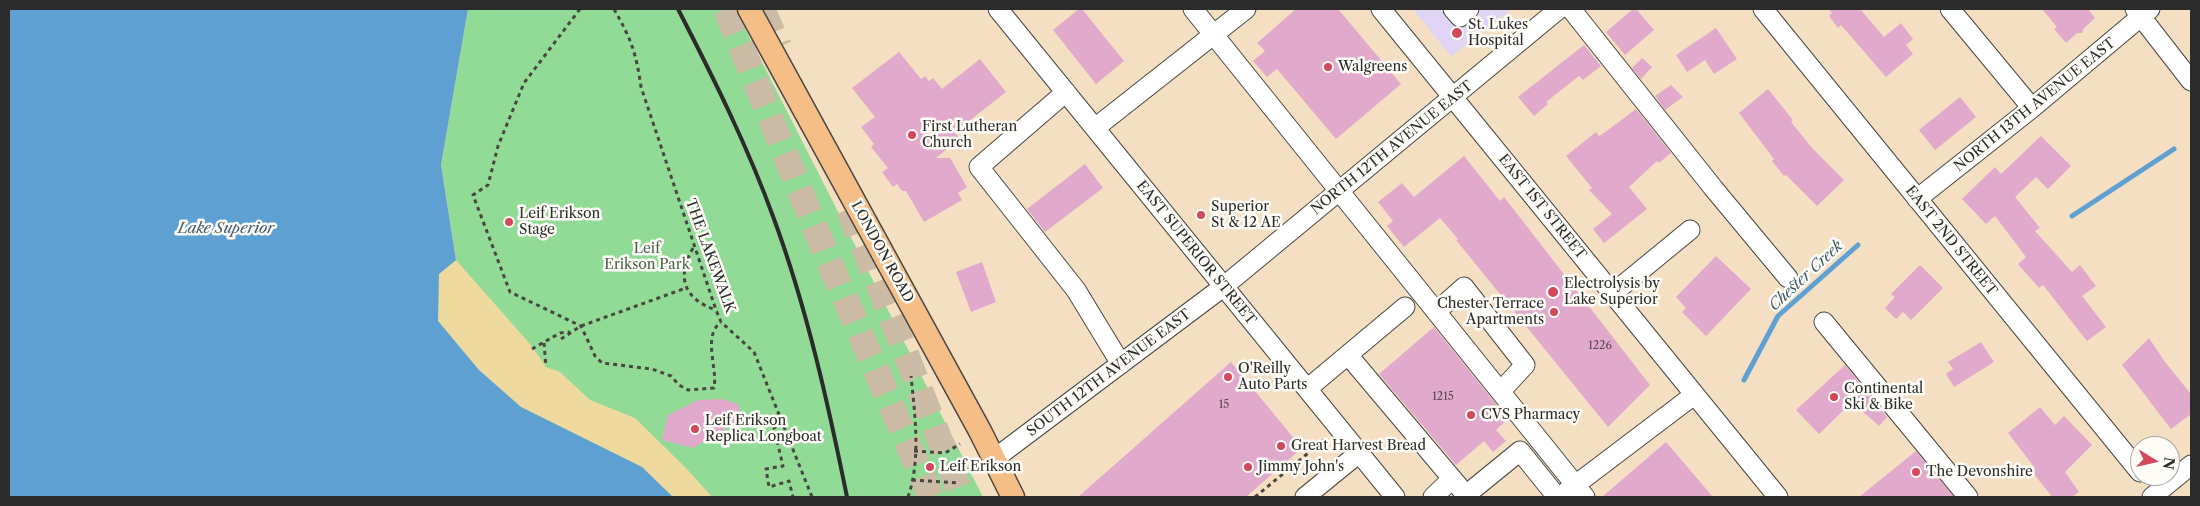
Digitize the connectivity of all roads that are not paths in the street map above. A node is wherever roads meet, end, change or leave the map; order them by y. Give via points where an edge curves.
1 (749, 9) edge
2 (998, 9) edge
3 (1193, 9) edge
4 (1246, 9) edge
5 (1381, 9) edge
6 (1453, 9) edge
7 (1469, 9) edge
8 (1560, 9) edge
9 (1763, 9) edge
10 (1950, 9) edge
11 (2142, 11) edge
12 (1214, 34) junction
13 (2191, 81) edge
14 (1066, 92) junction
15 (1453, 98) junction
16 (2032, 108) junction
17 (1095, 128) junction
18 (1340, 191) junction
19 (1917, 198) junction
20 (1690, 230) dead end
21 (1788, 278) dead end
22 (1223, 286) junction
23 (1612, 294) junction
24 (1404, 307) dead end
25 (1437, 312) junction
26 (1824, 322) dead end
27 (1348, 355) junction
28 (1121, 364) junction
29 (1307, 389) junction
30 (1501, 391) junction
31 (1694, 395) junction
32 (1359, 453) junction
33 (994, 459) junction
34 (2130, 460) edge
35 (2191, 465) edge
36 (1452, 479) junction
37 (1580, 491) edge
38 (2157, 496) edge
39 (1013, 497) edge
40 (1305, 497) edge
41 (1395, 497) edge
42 (1433, 497) edge
43 (1558, 497) edge
44 (1778, 497) edge
45 (1968, 497) edge

1 - 33 main road, LONDON ROAD
2 - 14 street, EAST SUPERIOR STREET
3 - 12 street
4 - 12 street
5 - 15 street, EAST 1ST STREET
6 - 7 street via 1460,16
8 - 15 street, NORTH 12TH AVENUE EAST
8 - 21 street
9 - 19 street, EAST 2ND STREET
10 - 16 street
11 - 13 street
11 - 16 street, NORTH 13TH AVENUE EAST
12 - 17 street
12 - 18 street
14 - 17 street, EAST SUPERIOR STREET
14 - 28 street via 979,167 1076,290
15 - 18 street, NORTH 12TH AVENUE EAST
15 - 23 street, EAST 1ST STREET
16 - 19 street, NORTH 13TH AVENUE EAST
17 - 22 street, EAST SUPERIOR STREET
18 - 22 street, NORTH 12TH AVENUE EAST
18 - 25 street
19 - 34 street, EAST 2ND STREET
20 - 23 street
22 - 28 street, SOUTH 12TH AVENUE EAST
22 - 29 street, EAST SUPERIOR STREET
23 - 31 street, EAST 1ST STREET
24 - 27 street
25 - 30 street
25 - 30 street via 1464,287 1525,365
26 - 45 street
27 - 29 street
27 - 36 street
28 - 33 street, SOUTH 12TH AVENUE EAST
29 - 32 street, EAST SUPERIOR STREET
30 - 37 street
31 - 37 street
31 - 44 street, EAST 1ST STREET
32 - 40 street
32 - 41 street, EAST SUPERIOR STREET
33 - 39 main road, LONDON ROAD
35 - 38 street
36 - 42 street
36 - 43 street via 1466,495 1520,451
37 - 43 street

